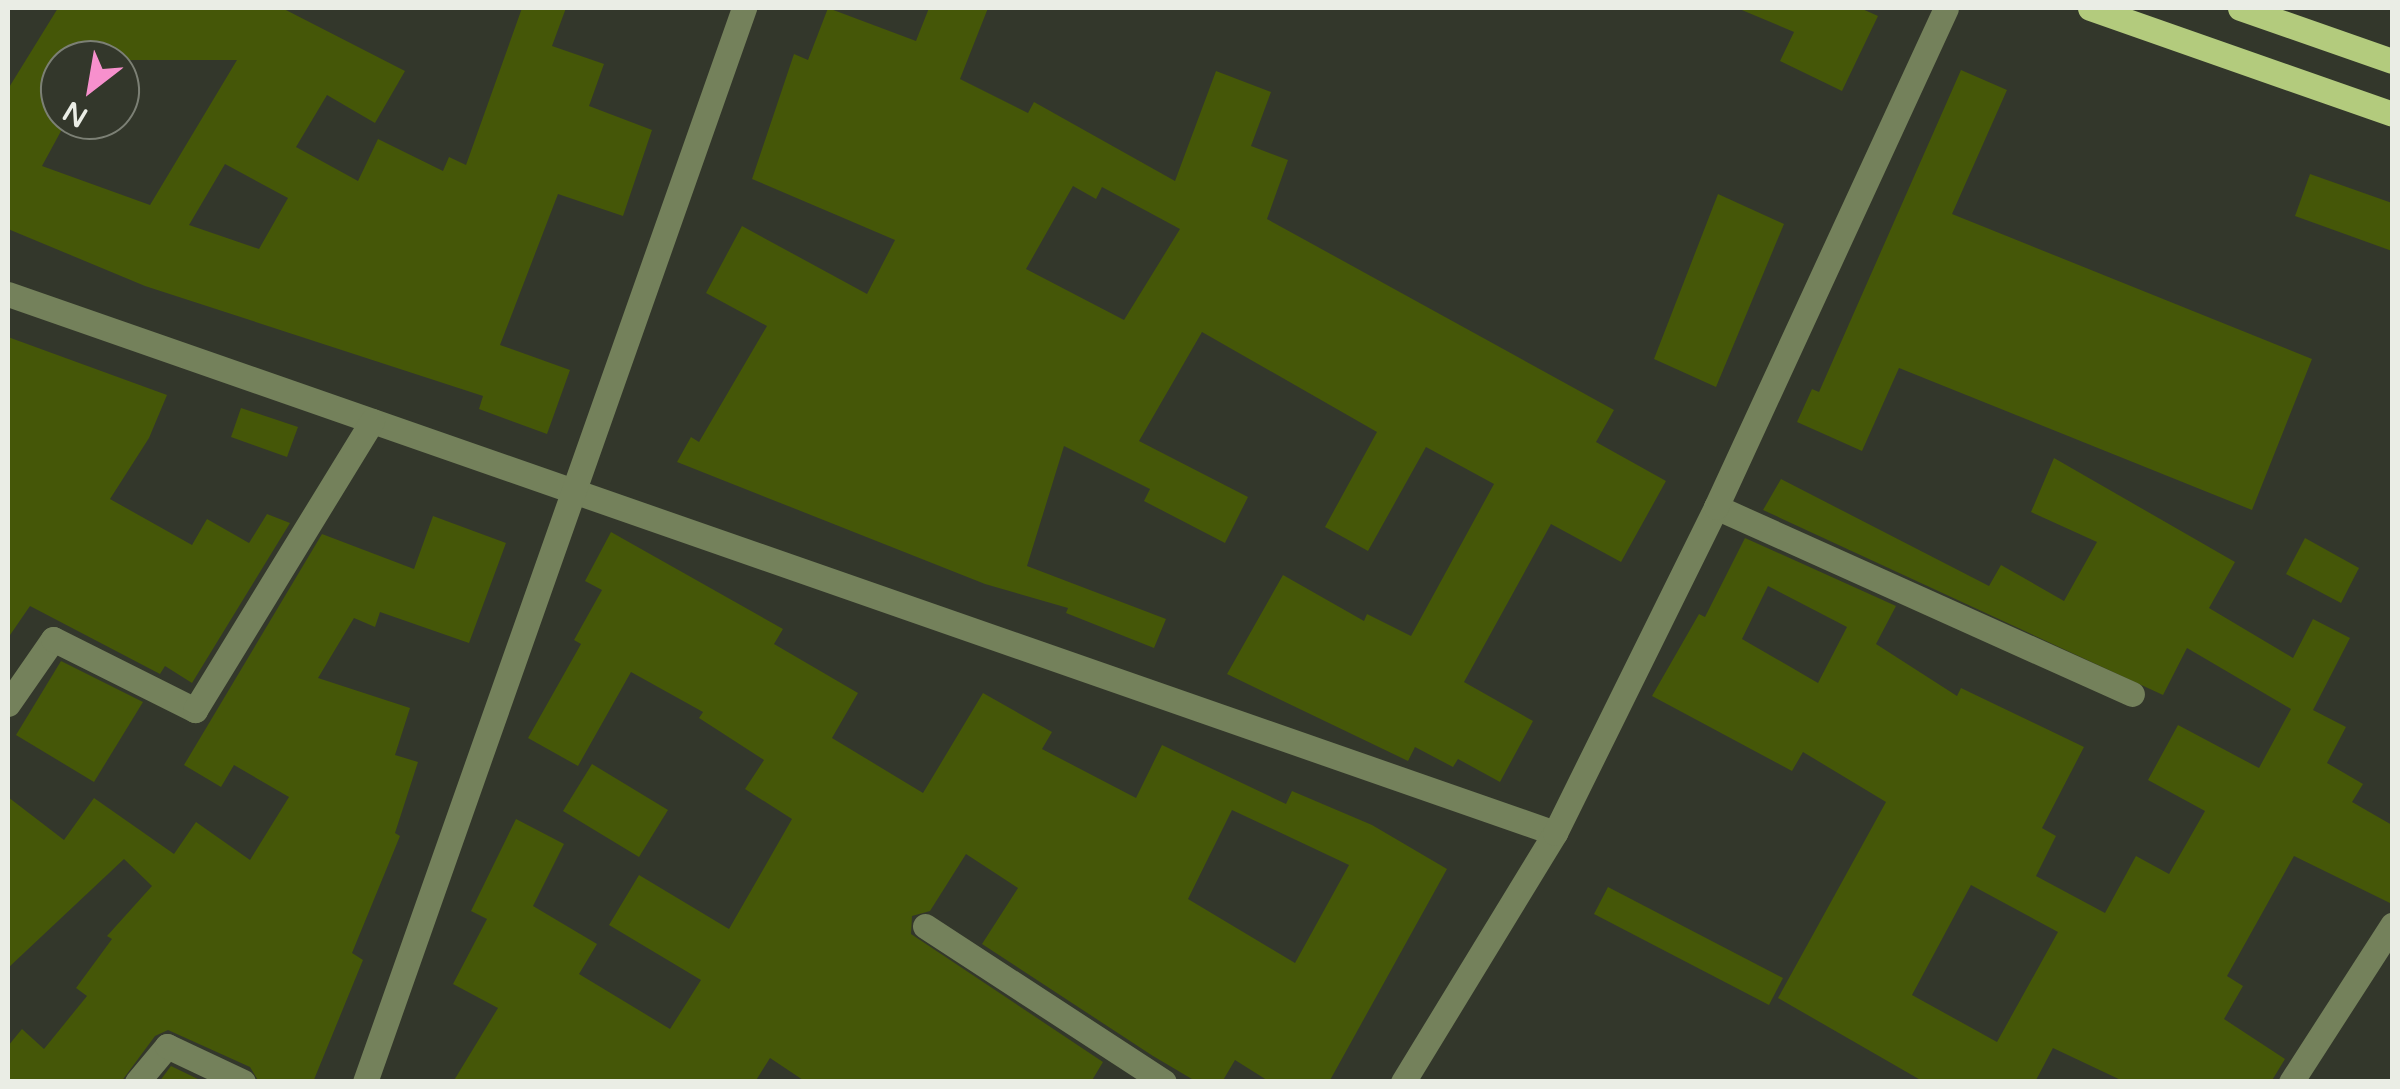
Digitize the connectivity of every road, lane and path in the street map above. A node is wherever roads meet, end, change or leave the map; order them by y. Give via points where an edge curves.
1 (744, 8) edge
2 (1946, 8) edge
3 (2090, 8) edge
4 (2240, 8) edge
5 (2392, 61) edge
6 (2392, 114) edge
7 (8, 294) edge
8 (372, 421) junction
9 (576, 492) junction
10 (1716, 507) junction
11 (2132, 694) dead end
12 (8, 704) edge
13 (1554, 833) junction
14 (2392, 925) edge
15 (925, 926) dead end
16 (136, 1082) edge
17 (243, 1082) edge
18 (366, 1082) edge
19 (1164, 1082) edge
20 (1403, 1082) edge
21 (2291, 1082) edge

1 - 9 street
2 - 10 street
3 - 6 main road
4 - 5 main road
7 - 8 street
8 - 9 street
8 - 12 street via 195,710 53,639
9 - 13 street
9 - 18 street
10 - 11 street
10 - 13 street
13 - 20 street
14 - 21 street
15 - 19 street
16 - 17 street via 167,1046

